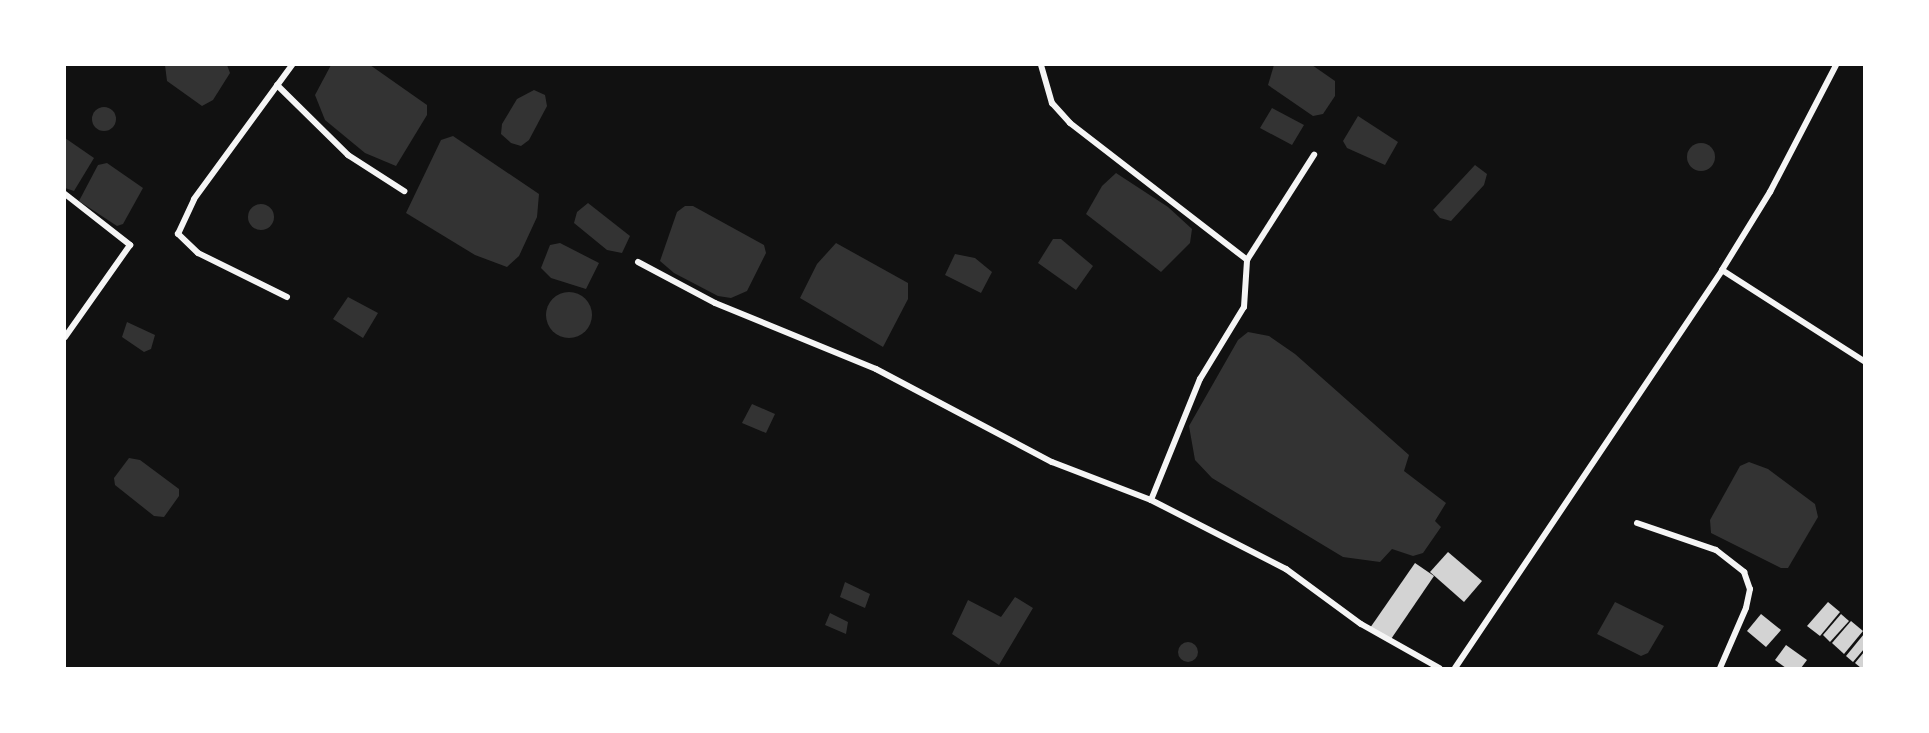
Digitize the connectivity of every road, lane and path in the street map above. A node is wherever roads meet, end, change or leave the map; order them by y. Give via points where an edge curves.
1 (292, 65) edge
2 (1041, 65) edge
3 (1836, 65) edge
4 (276, 85) junction
5 (1314, 155) dead end
6 (404, 191) dead end
7 (65, 194) edge
8 (1247, 260) junction
9 (638, 262) dead end
10 (1722, 270) junction
11 (287, 297) dead end
12 (65, 337) edge
13 (1864, 361) edge
14 (1151, 500) junction
15 (1637, 523) dead end
16 (1439, 668) edge
17 (1455, 668) edge
18 (1720, 668) edge

1 - 4 street
2 - 8 street via 1052,103 1070,123
3 - 10 street via 1770,192
4 - 6 street via 348,155
4 - 11 street via 194,199 178,234 198,253
5 - 8 street
7 - 12 street via 130,245
8 - 14 street via 1244,307 1200,379
9 - 14 street via 704,298 876,369 1052,462
10 - 13 street
10 - 17 street
14 - 16 street via 1286,569 1361,624
15 - 18 street via 1716,550 1744,572 1750,589 1746,608

